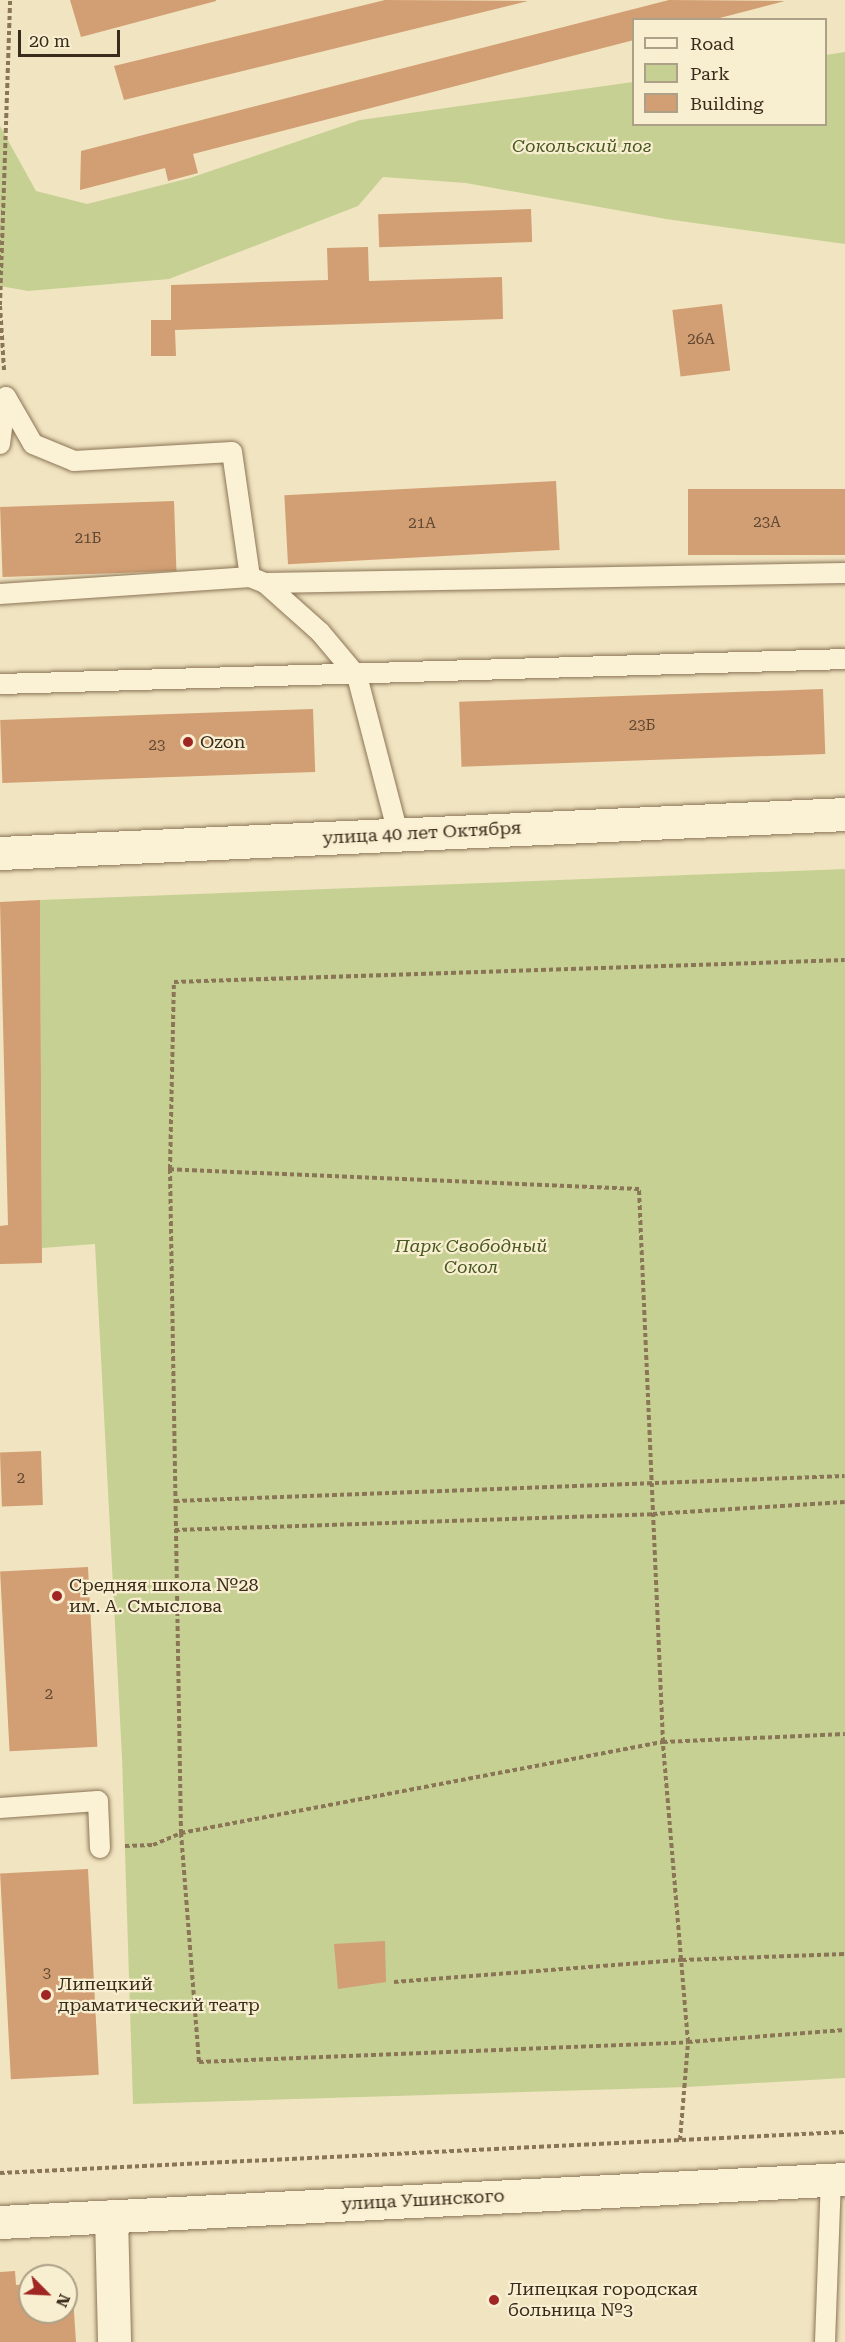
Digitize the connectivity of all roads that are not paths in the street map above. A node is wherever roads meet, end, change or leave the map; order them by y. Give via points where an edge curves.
1 (0, 444) edge
2 (845, 573) edge
3 (258, 580) junction
4 (0, 594) edge
5 (845, 659) edge
6 (357, 676) junction
7 (0, 684) edge
8 (845, 814) edge
9 (398, 834) junction
10 (0, 853) edge
11 (0, 1808) edge
12 (100, 1848) road end
13 (838, 2179) edge
14 (111, 2216) junction
15 (0, 2222) edge
16 (114, 2342) edge
17 (825, 2342) edge

1 - 3 lane via 6,397 33,444 74,460 232,452
2 - 3 lane
3 - 4 lane
3 - 6 lane via 320,632
5 - 6 lane
6 - 7 lane
6 - 9 lane
8 - 9 street, улица 40 лет Октября
9 - 10 street, улица 40 лет Октября
11 - 12 lane via 98,1801
13 - 14 street, улица Ушинского
13 - 17 lane
14 - 15 street, улица Ушинского
14 - 16 street

